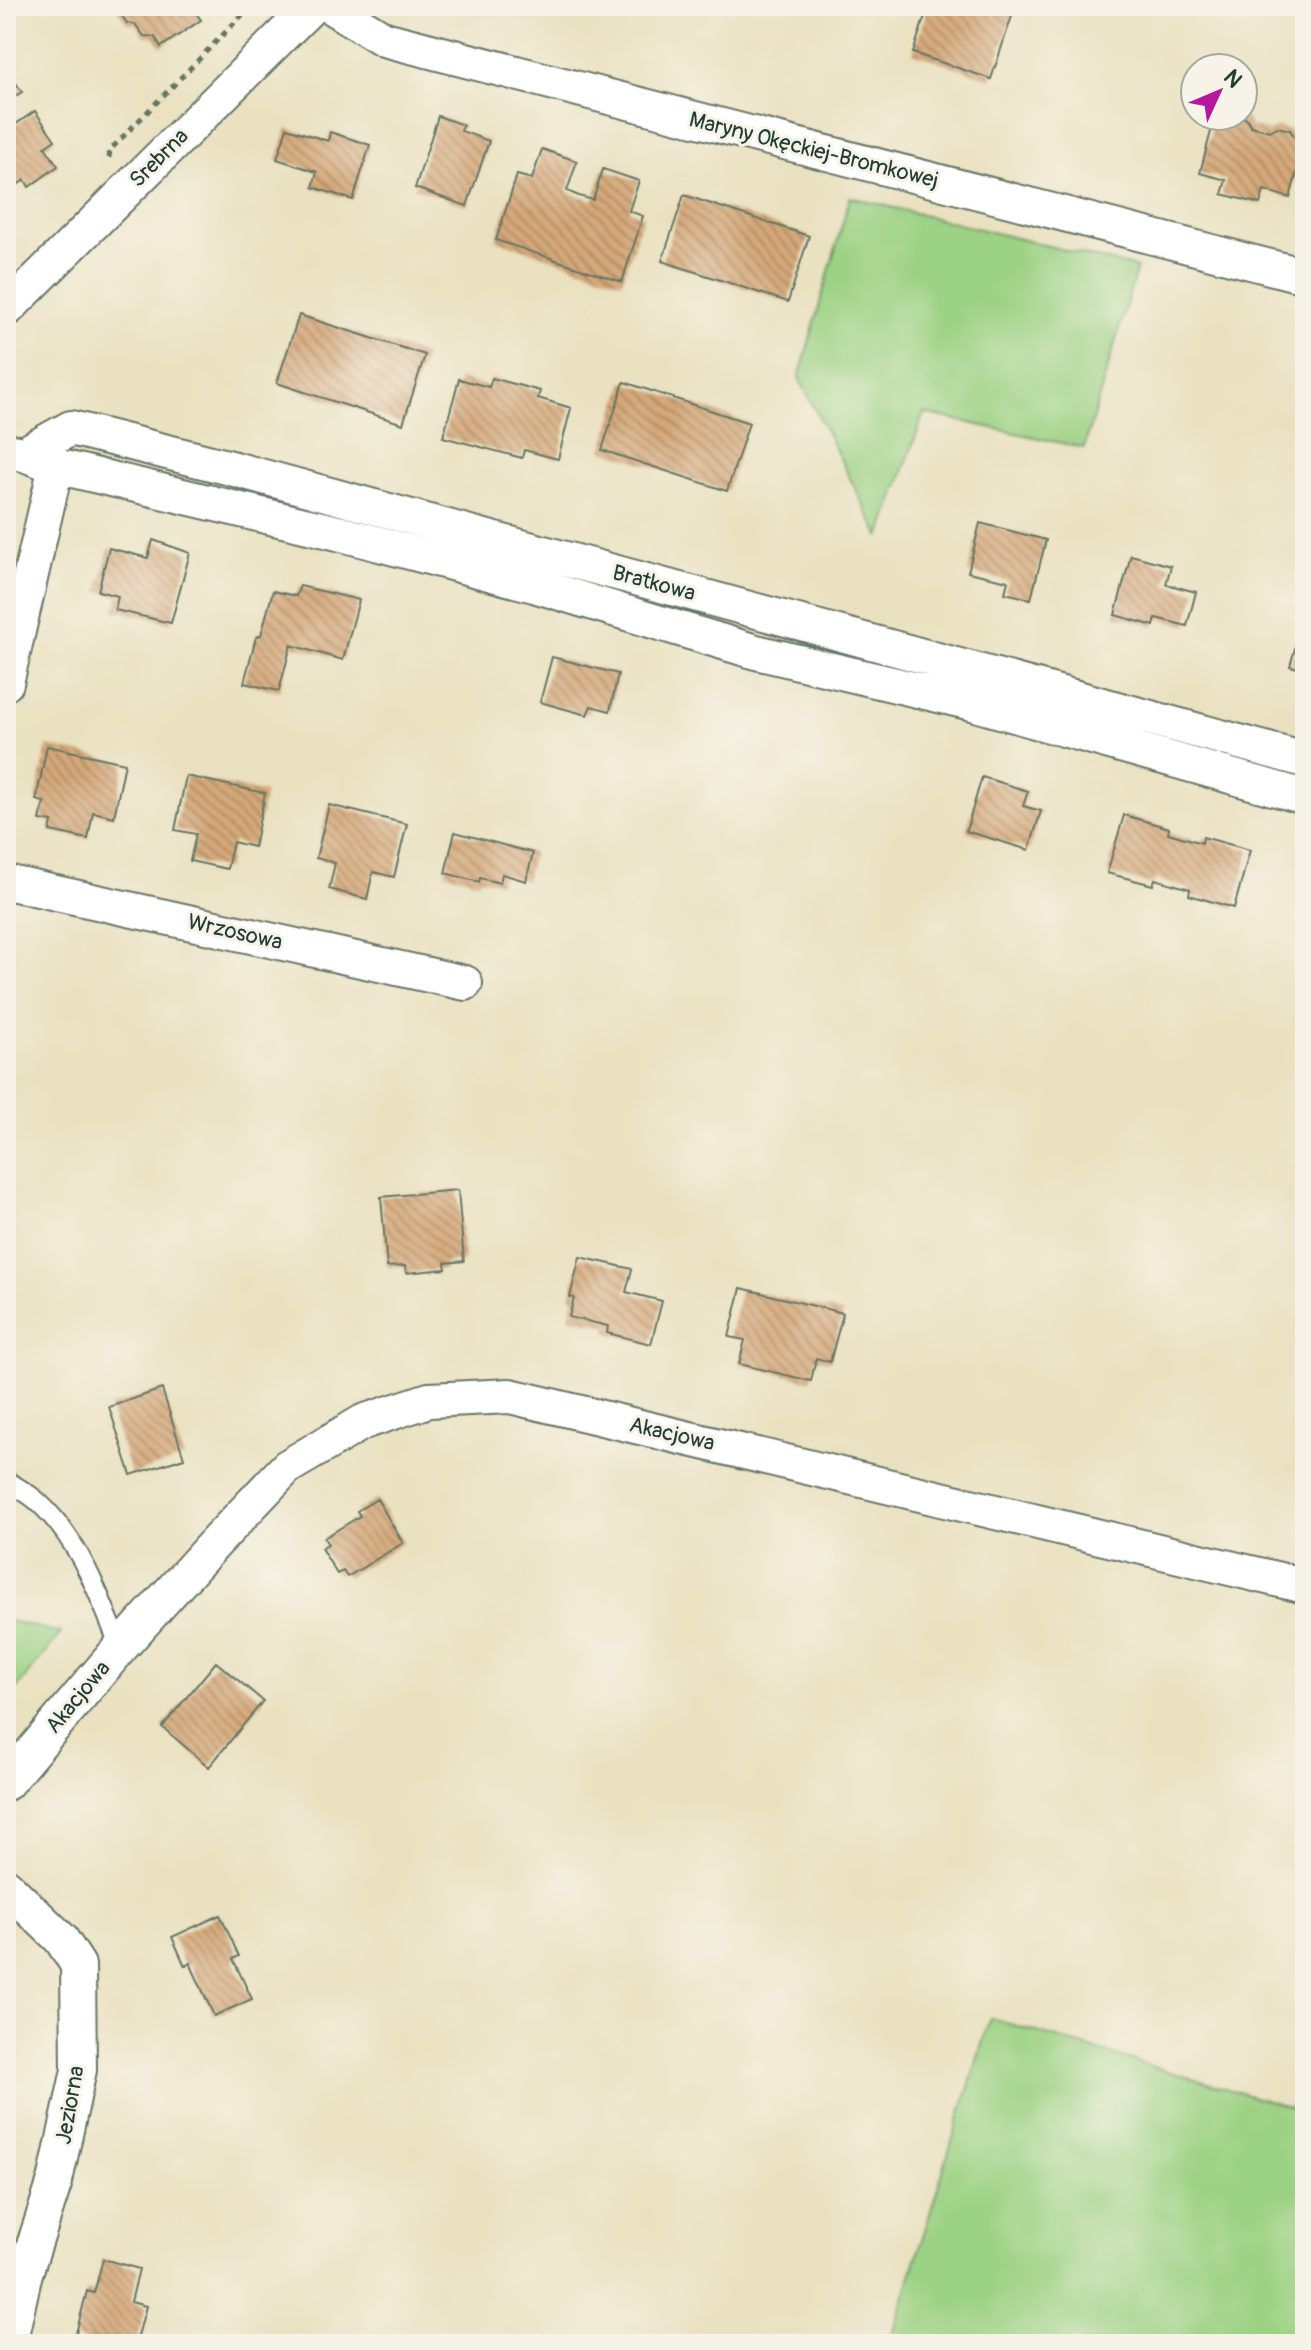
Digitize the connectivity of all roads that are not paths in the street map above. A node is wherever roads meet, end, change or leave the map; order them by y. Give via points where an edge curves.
1 (312, 6) edge
2 (330, 6) edge
3 (1305, 276) edge
4 (6, 310) edge
5 (15, 453) edge
6 (56, 466) junction
7 (6, 683) edge
8 (1305, 760) edge
9 (1305, 797) edge
10 (6, 882) edge
11 (465, 983) dead end
12 (6, 1480) edge
13 (1305, 1586) edge
14 (120, 1648) junction
15 (6, 1783) edge
16 (6, 1886) edge
17 (9, 2344) edge

1 - 4 street, Srebrna
2 - 3 street, Maryny Okęckiej-Bromkowej via 384,39
5 - 6 street
5 - 8 street, Bratkowa via 71,428
6 - 7 street
6 - 9 street via 338,533 756,652 968,702
10 - 11 street, Wrzosowa
12 - 14 lane, Akacjowa via 37,1500 60,1526 91,1576
13 - 14 street, Akacjowa via 510,1396 429,1400 363,1422 287,1467
14 - 15 street, Akacjowa
16 - 17 street, Jeziorna via 61,1939 78,1965 79,2070 55,2181

